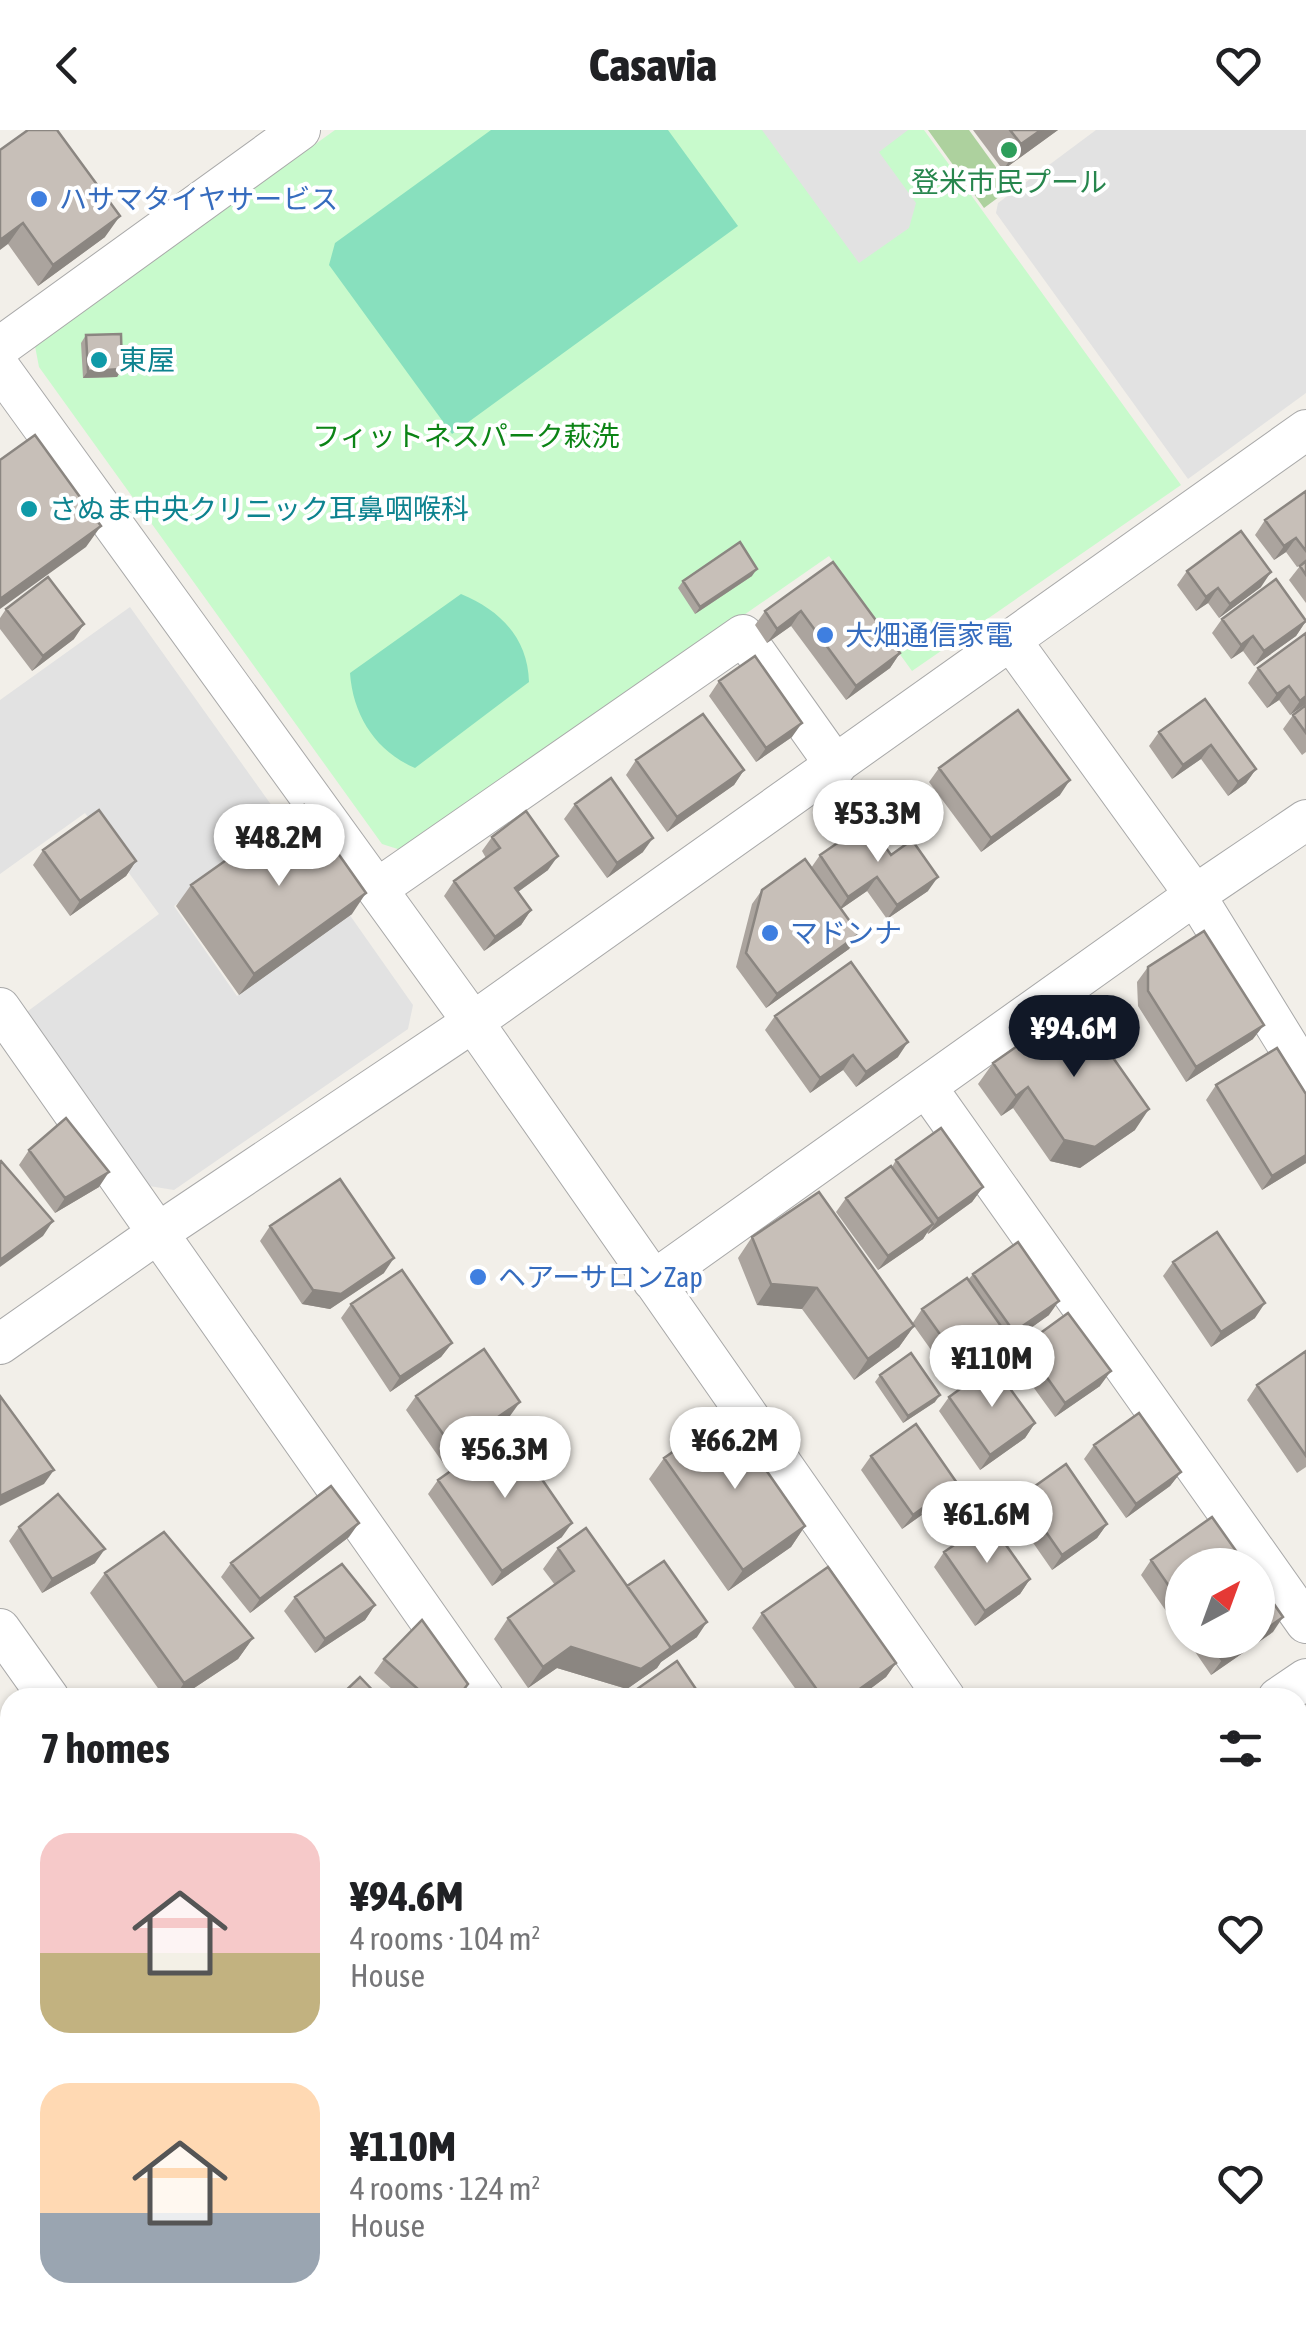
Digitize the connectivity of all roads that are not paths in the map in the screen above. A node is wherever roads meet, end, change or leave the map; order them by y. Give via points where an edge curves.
1 (300, 130) edge
2 (0, 347) edge
3 (0, 368) edge
4 (1306, 430) edge
5 (1012, 642) junction
6 (836, 766) junction
7 (1306, 820) edge
8 (378, 888) junction
9 (1195, 895) junction
10 (0, 1008) edge
11 (472, 1022) junction
12 (1306, 1075) edge
13 (927, 1088) junction
14 (158, 1233) junction
15 (653, 1281) junction
16 (0, 1344) edge
17 (1306, 1624) edge
18 (0, 1628) edge
19 (43, 1688) edge
20 (477, 1688) edge
21 (938, 1688) edge

1 - 2 street
3 - 8 street
4 - 5 street
5 - 6 street
5 - 9 street
6 - 8 street via 743,635
6 - 11 street
7 - 9 street
8 - 11 street
9 - 12 street
9 - 13 street
10 - 14 street
11 - 14 street
11 - 15 street
13 - 15 street
13 - 17 street
14 - 16 street
14 - 20 street
15 - 21 street
18 - 19 street

